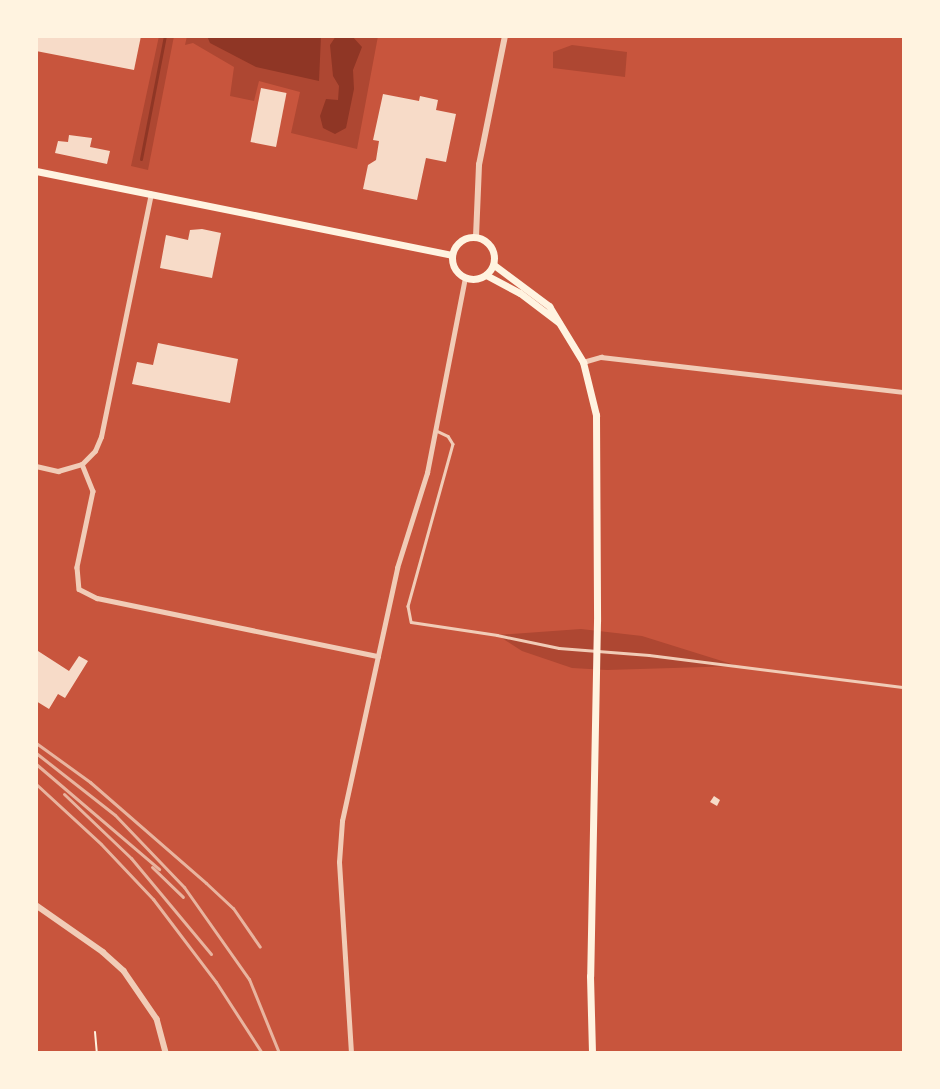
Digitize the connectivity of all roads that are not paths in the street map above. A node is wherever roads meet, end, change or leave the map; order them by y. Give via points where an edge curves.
1 (505, 36) edge
2 (36, 171) edge
3 (151, 194) junction
4 (476, 237) junction
5 (452, 255) junction
6 (494, 264) junction
7 (486, 275) junction
8 (465, 278) junction
9 (560, 324) junction
10 (583, 362) junction
11 (904, 392) edge
12 (436, 430) junction
13 (82, 464) junction
14 (36, 466) edge
15 (378, 656) junction
16 (904, 686) edge
17 (36, 904) edge
18 (166, 1053) edge
19 (351, 1053) edge
20 (592, 1053) edge

1 - 4 street via 479,165
2 - 3 main road
3 - 5 main road
3 - 13 street via 101,438 95,451
4 - 5 main road via 463,239
4 - 6 main road via 491,246
5 - 8 main road via 456,271
6 - 7 main road
6 - 9 main road via 541,297
7 - 8 main road via 476,279
7 - 9 main road via 520,293
8 - 12 street
9 - 10 main road
10 - 11 street via 600,357
10 - 20 main road via 594,402 598,454 590,976
12 - 15 street via 427,473 398,568
12 - 16 lane via 448,436 454,444 408,606 411,622 581,650
13 - 14 street via 58,470
13 - 15 street via 93,491 77,567 79,589 97,598
15 - 19 street via 340,842
17 - 18 street via 124,971 157,1019

